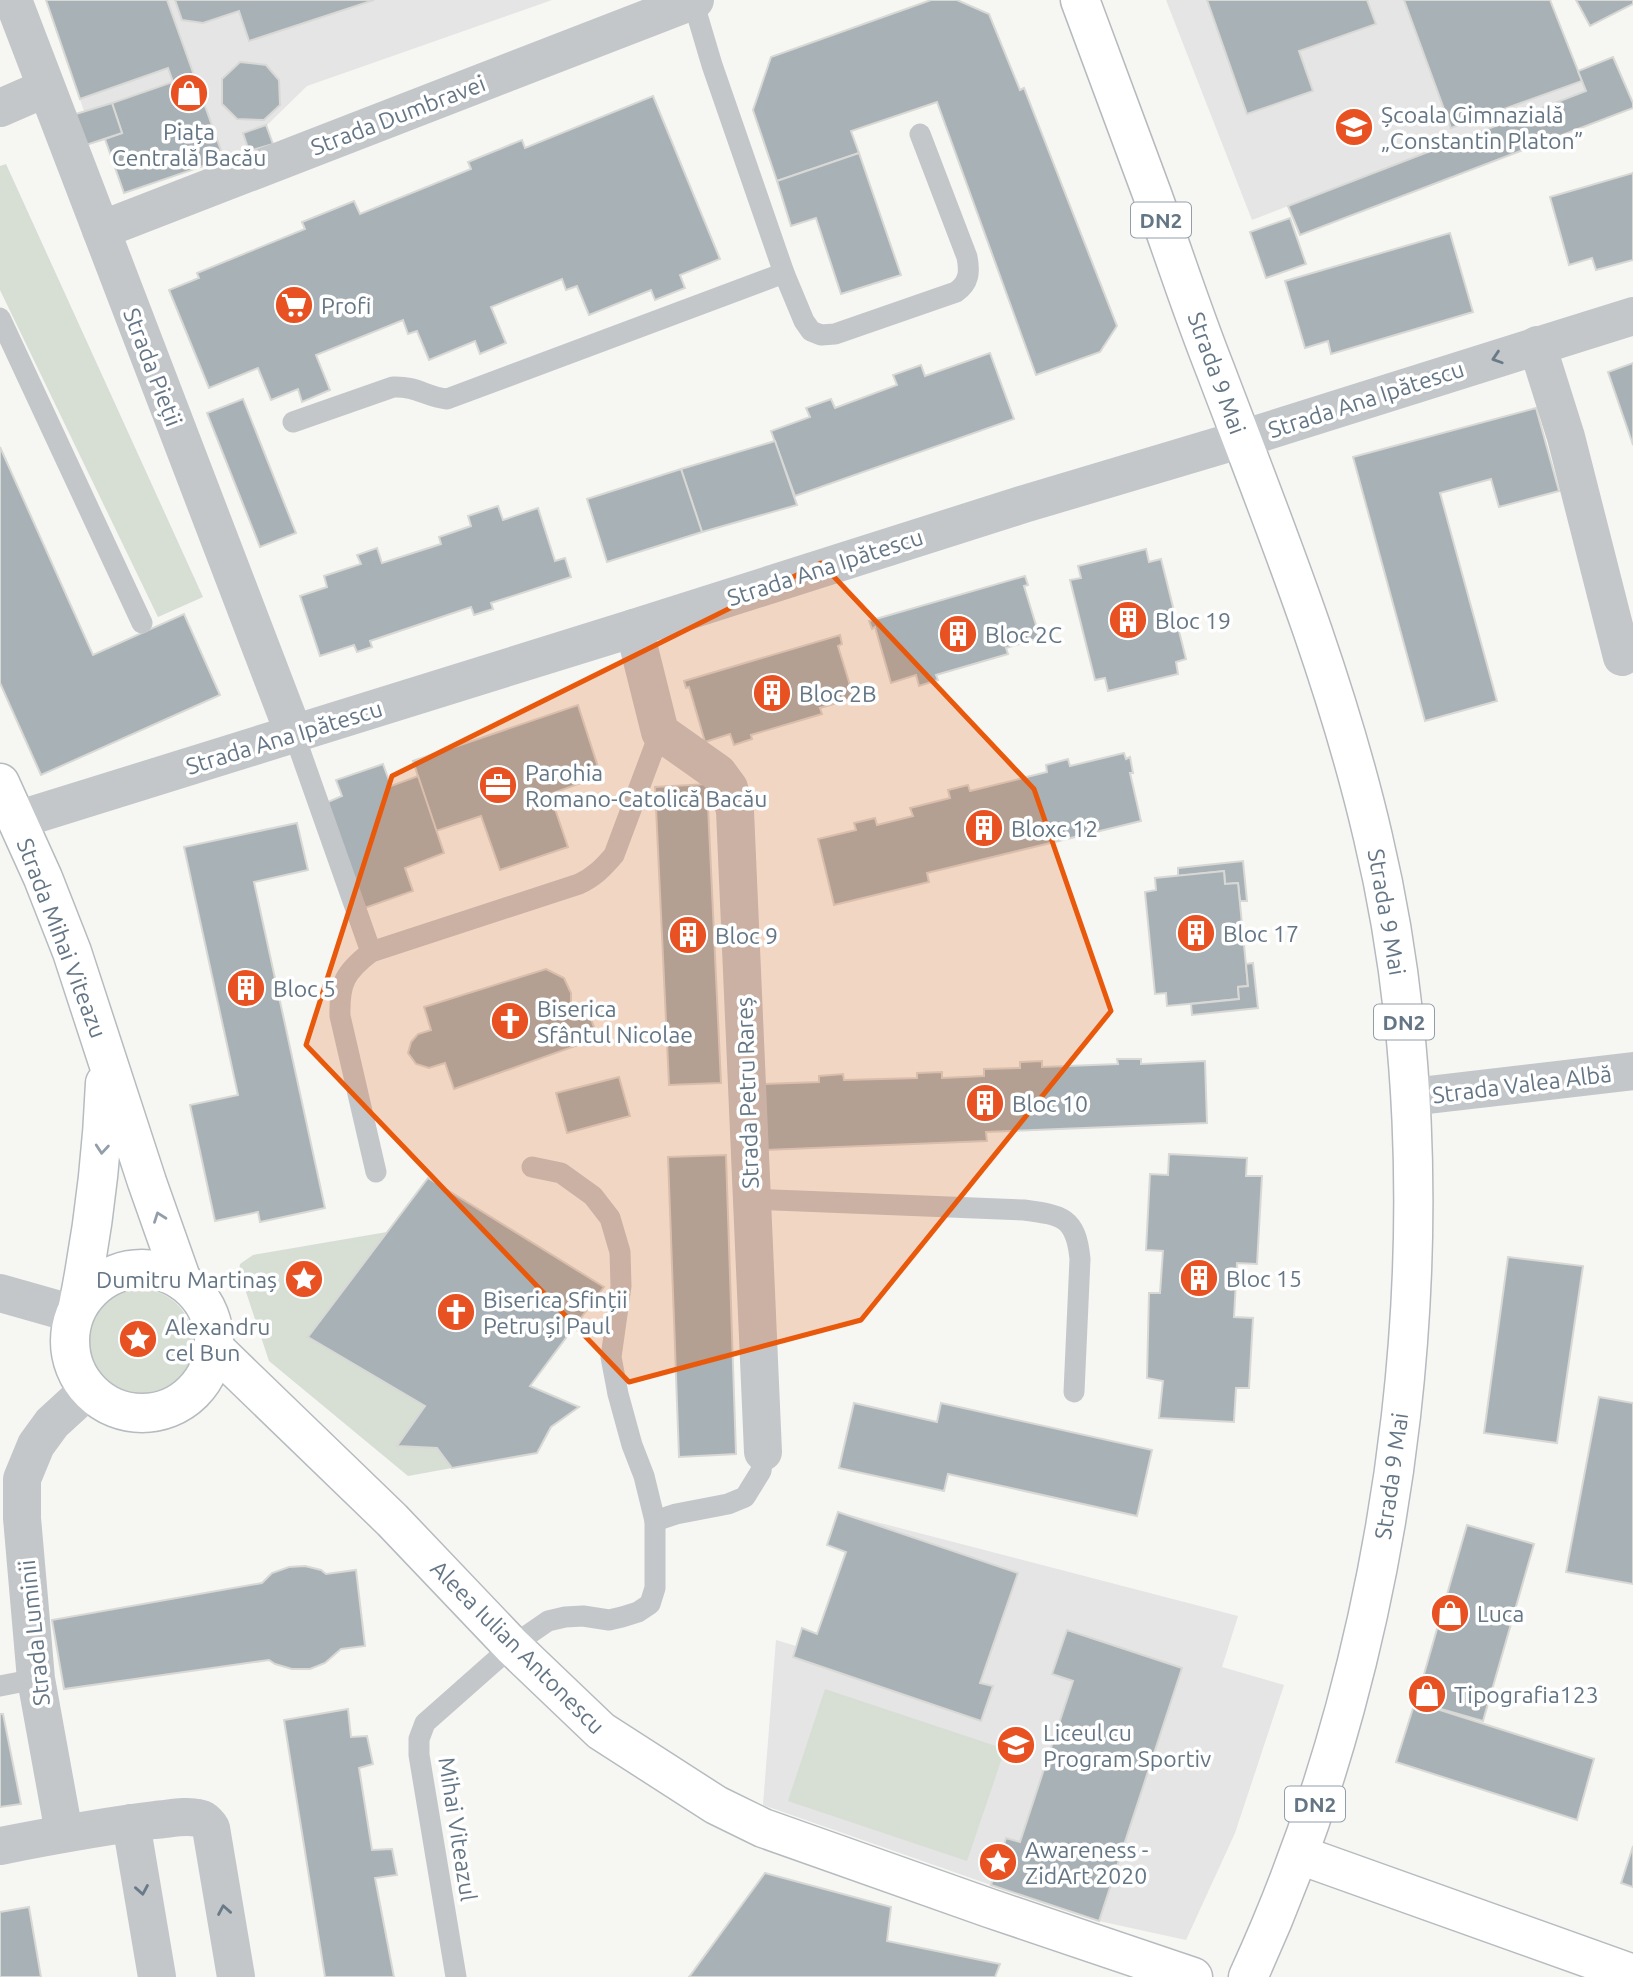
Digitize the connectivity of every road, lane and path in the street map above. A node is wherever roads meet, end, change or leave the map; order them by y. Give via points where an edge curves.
1 (13, 0) edge
2 (694, 0) edge
3 (1080, 0) edge
4 (46, 88) junction
5 (0, 108) edge
6 (920, 134) dead end
7 (101, 230) junction
8 (785, 274) junction
9 (1633, 316) edge
10 (0, 318) edge
11 (1537, 345) junction
12 (293, 422) dead end
13 (1242, 439) junction
14 (142, 623) dead end
15 (634, 628) junction
16 (1622, 657) dead end
17 (660, 732) junction
18 (294, 734) junction
19 (0, 783) edge
20 (17, 820) junction
21 (371, 952) junction
22 (106, 1056) junction
23 (1633, 1071) edge
24 (1411, 1097) junction
25 (532, 1167) dead end
26 (376, 1172) dead end
27 (752, 1199) junction
28 (182, 1281) junction
29 (0, 1293) edge
30 (76, 1310) junction
31 (214, 1348) junction
32 (89, 1390) junction
33 (1074, 1392) dead end
34 (763, 1452) joint
35 (655, 1521) junction
36 (512, 1646) junction
37 (18, 1682) edge
38 (131, 1823) junction
39 (64, 1833) junction
40 (0, 1846) edge
41 (1300, 1854) junction
42 (1632, 1975) edge
43 (157, 1977) edge
44 (236, 1977) edge
45 (456, 1977) edge
46 (1193, 1977) edge
47 (1248, 1977) edge

1 - 4 street, Strada Pieții
2 - 7 street, Strada Dumbravei
2 - 8 lane
3 - 13 street, Strada 9 Mai / DN2
4 - 5 street
4 - 7 street, Strada Pieții
6 - 8 lane via 967,257 969,276 962,288 821,335 804,321
7 - 18 street, Strada Pieții
8 - 12 lane via 447,398 431,397 407,386 393,387
9 - 11 street, Strada Ana Ipătescu
10 - 14 lane
11 -> 13 street, Strada Ana Ipătescu
11 - 16 street via 1566,438
13 - 15 street, Strada Ana Ipătescu
13 - 24 street, Strada 9 Mai / DN2 via 1338,709 1374,839 1393,940
15 - 17 street
15 - 18 street, Strada Ana Ipătescu
17 - 21 lane via 614,855 592,878
17 - 27 street, Strada Petru Rareș via 718,773 729,788 735,811
18 - 20 street, Strada Ana Ipătescu
18 - 21 lane
19 - 20 street, Strada Mihai Viteazu
20 - 22 street, Strada Mihai Viteazu via 72,952
21 - 26 lane via 344,978 339,998
28 -> 22 street, Strada Mihai Viteazu
22 -> 30 street, Strada Mihai Viteazu via 92,1236
23 - 24 street, Strada Valea Albă
24 - 41 street, Strada 9 Mai / DN2 via 1411,1275 1395,1461 1366,1624
25 - 35 lane via 561,1173 593,1196 610,1218 620,1252 621,1286 611,1357
27 - 33 lane via 1024,1210 1052,1214 1071,1225 1080,1259
27 - 34 street, Strada Petru Rareș
28 - 30 street via 160,1271 113,1274 93,1287
28 - 31 street via 197,1293 207,1310
29 - 30 street
30 - 32 street via 70,1349 76,1371
31 - 32 street via 208,1371 195,1390 165,1409 130,1412 107,1405
31 - 36 street, Aleea Iulian Antonescu via 392,1520
32 - 37 street, Strada Luminii via 52,1423 36,1445 22,1479
34 - 35 lane, Strada Petru Rareș via 761,1471 745,1497
35 - 36 lane via 656,1588 650,1604 609,1620 565,1616 548,1621
36 - 45 lane, Mihai Viteazul via 425,1723 419,1739
36 - 46 street, Aleea Iulian Antonescu via 601,1731 716,1805 763,1828
37 - 39 street, Strada Luminii
38 - 39 street
38 -> 43 street
44 -> 38 street via 211,1828 196,1818
39 - 40 street
41 - 42 street
41 - 47 street, Strada 9 Mai / DN2

